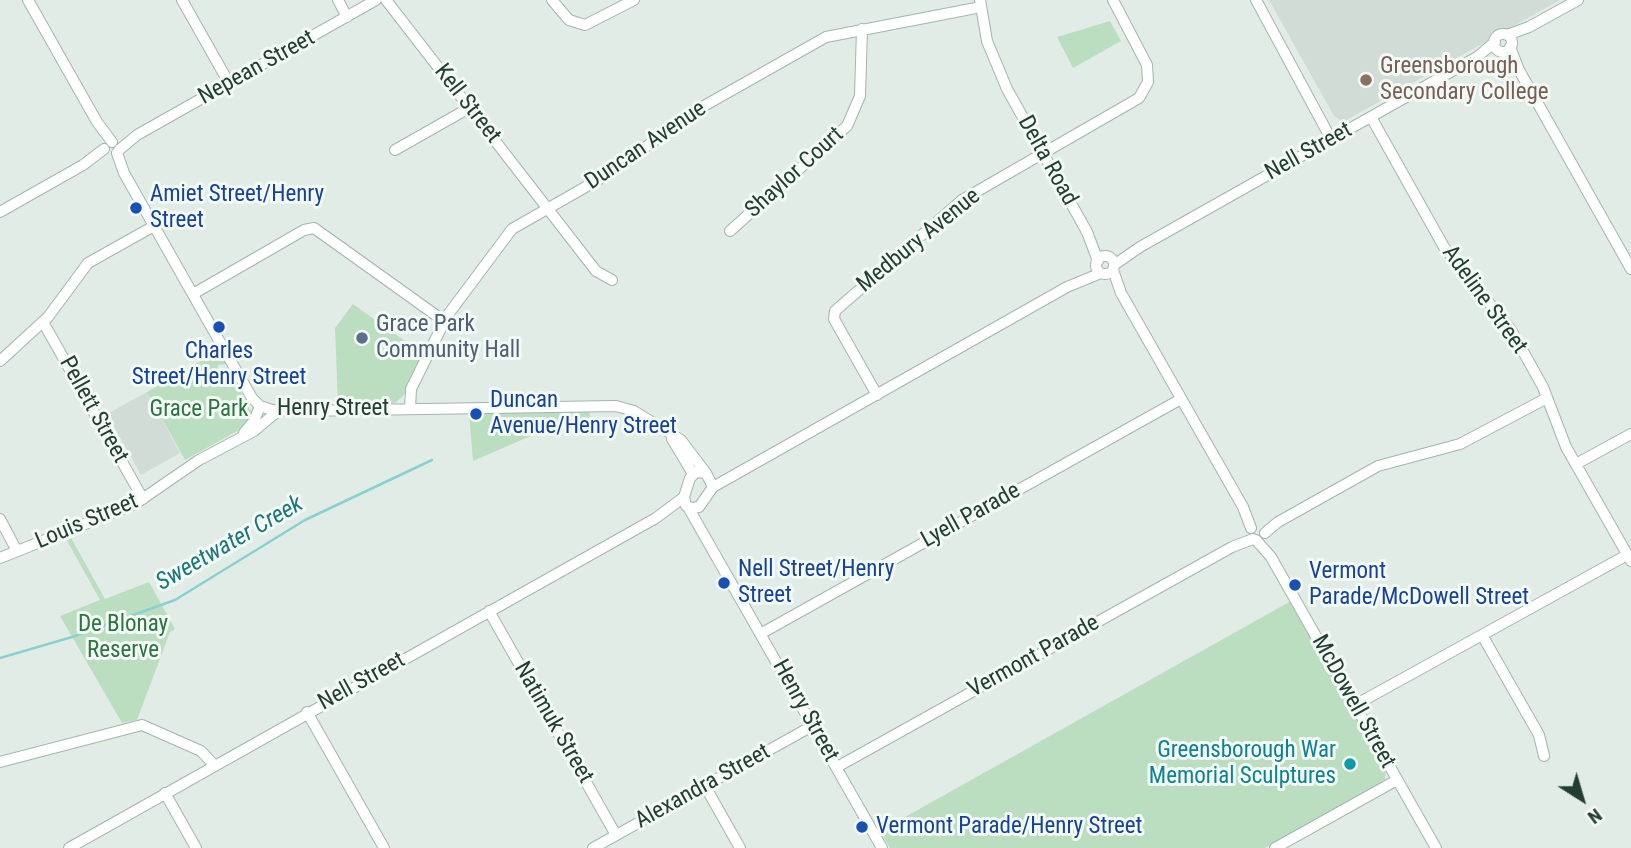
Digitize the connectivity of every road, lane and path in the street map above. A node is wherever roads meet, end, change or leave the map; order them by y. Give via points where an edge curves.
1 (28, 0) edge
2 (182, 0) edge
3 (338, 0) edge
4 (376, 0) edge
5 (386, 0) edge
6 (552, 0) edge
7 (634, 0) edge
8 (1113, 0) edge
9 (1255, 0) edge
10 (1578, 0) edge
11 (981, 4) edge
12 (347, 17) junction
13 (862, 29) junction
14 (1504, 45) junction
15 (229, 83) junction
16 (469, 108) junction
17 (1371, 117) junction
18 (1334, 138) junction
19 (111, 149) junction
20 (395, 150) dead end
21 (1043, 154) junction
22 (548, 208) junction
23 (0, 212) edge
24 (154, 226) junction
25 (730, 231) dead end
26 (1106, 265) junction
27 (1631, 268) edge
28 (612, 280) dead end
29 (192, 294) junction
30 (44, 321) junction
31 (444, 321) junction
32 (0, 360) edge
33 (877, 395) junction
34 (1547, 398) junction
35 (1181, 399) junction
36 (260, 406) junction
37 (410, 409) junction
38 (278, 411) junction
39 (669, 434) junction
40 (1631, 434) edge
41 (242, 435) junction
42 (1576, 464) junction
43 (693, 474) junction
44 (710, 478) junction
45 (143, 499) junction
46 (689, 504) junction
47 (0, 519) edge
48 (1257, 532) junction
49 (16, 551) junction
50 (0, 558) edge
51 (1629, 558) edge
52 (489, 611) junction
53 (762, 634) junction
54 (1482, 635) junction
55 (1355, 705) junction
56 (307, 712) junction
57 (814, 725) junction
58 (1544, 756) dead end
59 (0, 762) edge
60 (210, 767) junction
61 (837, 767) junction
62 (1397, 780) junction
63 (705, 786) junction
64 (165, 793) junction
65 (616, 835) junction
66 (69, 848) edge
67 (196, 848) edge
68 (384, 848) edge
69 (593, 848) edge
70 (740, 848) edge
71 (882, 848) edge
72 (1275, 848) edge
73 (1436, 848) edge

1 - 19 street, Henry Street
2 - 15 street
3 - 12 street
4 - 12 street, Nepean Street
5 - 16 street, Kell Street
6 - 7 street via 569,20 585,25
8 - 21 street, Medbury Avenue via 1146,65 1146,89 1134,102
9 - 18 street
10 - 14 street, Nell Street
11 - 13 street, Duncan Avenue
11 - 21 street, Delta Road via 987,41 1006,89
12 - 15 street, Nepean Street
13 - 22 street, Duncan Avenue via 826,37 695,111 605,176
13 - 25 street, Shaylor Court via 860,96 847,126
14 - 17 street, Nell Street
14 - 27 street
15 - 19 street, Nepean Street
16 - 20 street
16 - 22 street, Kell Street
17 - 18 street, Nell Street
17 - 34 street, Adeline Street via 1444,247 1511,330
18 - 26 street, Nell Street
19 - 23 street, Nepean Street
19 - 24 street, Henry Street
21 - 26 street, Delta Road
21 - 33 street, Medbury Avenue via 955,205 836,309 834,319
22 - 28 street, Kell Street via 596,271
22 - 31 street, Duncan Avenue via 506,234
24 - 29 street, Henry Street
24 - 30 street via 88,263
26 - 33 street, Nell Street
26 - 35 street, McDowell Street
29 - 31 street via 314,228
29 - 36 street, Henry Street via 248,393
30 - 32 street
30 - 45 street, Pellett Street
31 - 37 street, Duncan Avenue via 411,390
33 - 44 street, Nell Street via 750,466
34 - 42 street, Adeline Street
34 - 48 street, Vermont Parade via 1460,444 1378,466
35 - 48 street, McDowell Street
35 - 53 street, Lyell Parade
36 - 38 street, Henry Street
36 - 41 street, Louis Street
37 - 38 street, Henry Street
37 - 39 street, Henry Street via 617,406 634,411
38 - 41 street, Louis Street
39 - 43 street, Henry Street
39 - 44 street, Henry Street via 688,447
40 - 42 street
41 - 45 street, Louis Street
42 - 51 street, Adeline Street
43 - 44 street, Nell Street
43 - 46 street
44 - 46 street
45 - 49 street, Louis Street
46 - 52 street, Nell Street via 656,517
46 - 53 street, Henry Street
47 - 49 street
48 - 55 street, McDowell Street
48 - 61 street, Vermont Parade
49 - 50 street, Louis Street
51 - 54 street
52 - 56 street, Nell Street
52 - 65 street, Natimuk Street
53 - 57 street, Henry Street
54 - 55 street
54 - 58 street via 1539,735
55 - 62 street, McDowell Street
56 - 60 street, Nell Street
56 - 68 street
57 - 61 street, Henry Street
57 - 63 street, Alexandra Street
59 - 60 street via 135,725 148,726 196,750
60 - 64 street, Nell Street
61 - 71 street, Henry Street
62 - 72 street
62 - 73 street, McDowell Street
63 - 65 street, Alexandra Street
63 - 70 street
64 - 66 street, Nell Street
64 - 67 street
65 - 69 street, Alexandra Street

